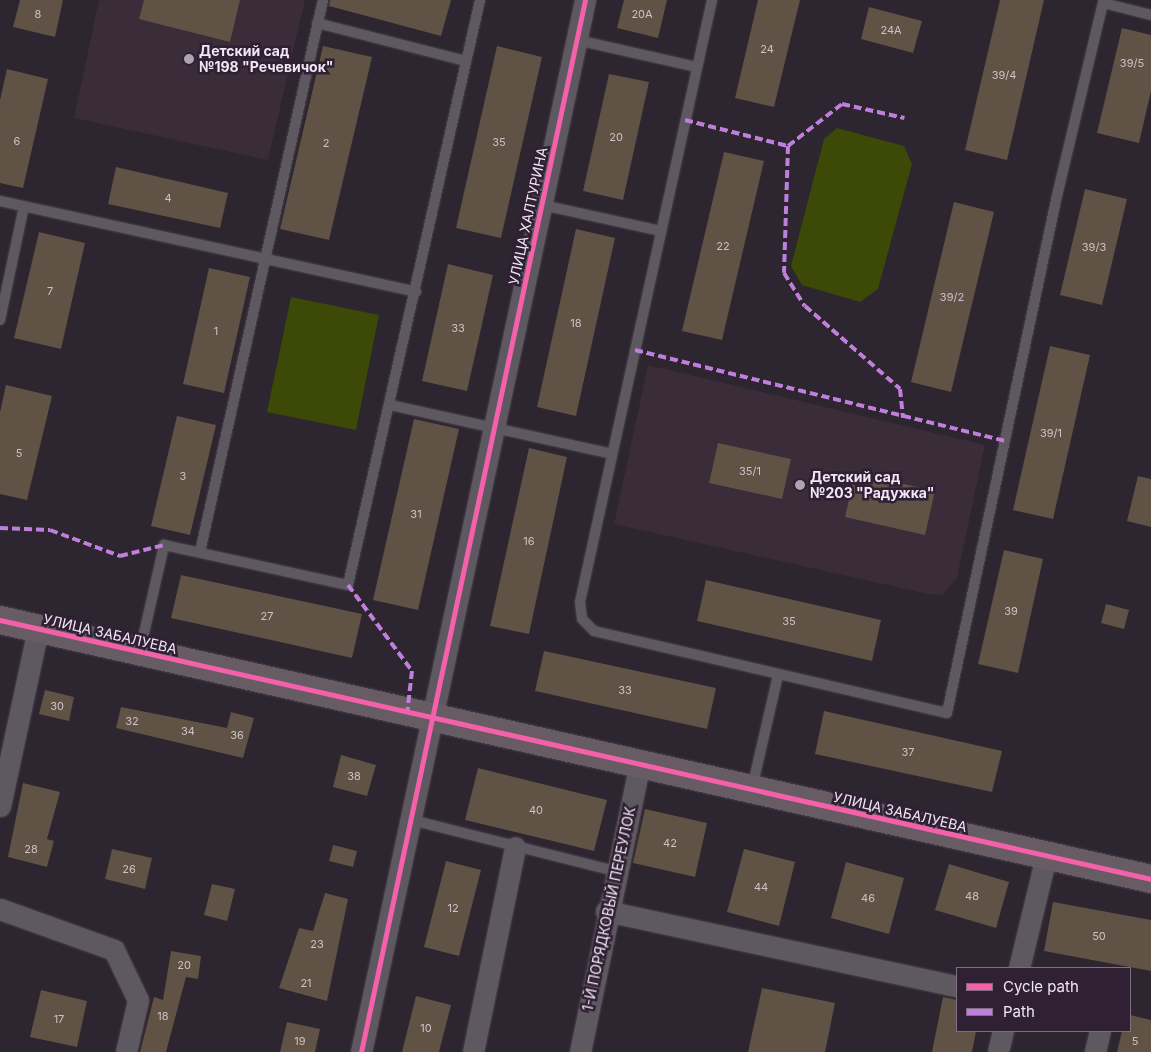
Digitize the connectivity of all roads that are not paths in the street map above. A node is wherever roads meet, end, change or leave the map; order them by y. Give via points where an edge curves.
1 (323, 0) edge
2 (480, 0) edge
3 (585, 0) edge
4 (712, 0) edge
5 (1151, 15) edge
6 (317, 24) junction
7 (577, 40) junction
8 (466, 60) junction
9 (697, 67) junction
10 (0, 201) edge
11 (24, 206) junction
12 (542, 206) junction
13 (661, 232) junction
14 (268, 259) junction
15 (416, 292) junction
16 (0, 320) edge
17 (390, 405) junction
18 (496, 428) junction
19 (612, 454) junction
20 (200, 552) junction
21 (0, 620) edge
22 (38, 629) junction
23 (140, 652) junction
24 (778, 675) junction
25 (435, 720) junction
26 (639, 767) junction
27 (752, 791) junction
28 (0, 806) edge
29 (412, 820) junction
30 (515, 847) junction
31 (1046, 856) junction
32 (615, 871) junction
33 (1151, 879) edge
34 (0, 909) edge
35 (606, 911) junction
36 (1019, 967) edge
37 (956, 986) edge
38 (1003, 1032) edge
39 (1100, 1032) edge
40 (126, 1052) edge
41 (361, 1052) edge
42 (472, 1052) edge
43 (580, 1052) edge
44 (998, 1052) edge
45 (1095, 1052) edge

1 - 6 lane
2 - 8 lane
3 - 7 street, УЛИЦА ХАЛТУРИНА
4 - 9 lane
5 - 24 lane via 1103,4 1056,200 947,713
6 - 8 lane
6 - 14 lane
7 - 9 lane
7 - 12 street, УЛИЦА ХАЛТУРИНА
8 - 15 lane
9 - 13 lane
10 - 11 lane
11 - 14 lane
11 - 16 lane
12 - 13 lane
12 - 18 street, УЛИЦА ХАЛТУРИНА
13 - 19 lane
14 - 15 lane
14 - 20 lane
15 - 17 lane
17 - 18 lane
17 - 20 lane via 348,585
18 - 19 lane
18 - 25 street, УЛИЦА ХАЛТУРИНА
19 - 24 lane via 580,602 582,619 594,631
20 - 23 lane via 164,544
21 - 22 street, УЛИЦА ЗАБАЛУЕВА
22 - 23 street, УЛИЦА ЗАБАЛУЕВА
22 - 28 street
23 - 25 street, УЛИЦА ЗАБАЛУЕВА
24 - 27 lane
25 - 26 street, УЛИЦА ЗАБАЛУЕВА
25 - 29 street, УЛИЦА ХАЛТУРИНА
26 - 27 street, УЛИЦА ЗАБАЛУЕВА
26 - 32 street, 1-Й ПОРЯДКОВЫЙ ПЕРЕУЛОК
27 - 31 street, УЛИЦА ЗАБАЛУЕВА
29 - 30 lane
29 - 41 street, УЛИЦА ХАЛТУРИНА
30 - 32 lane
30 - 42 street
31 - 33 street, УЛИЦА ЗАБАЛУЕВА
31 - 36 street
32 - 35 street, 1-Й ПОРЯДКОВЫЙ ПЕРЕУЛОК
34 - 40 street via 114,950 138,1000
35 - 37 street
35 - 43 street, 1-Й ПОРЯДКОВЫЙ ПЕРЕУЛОК
38 - 44 street
39 - 45 street

